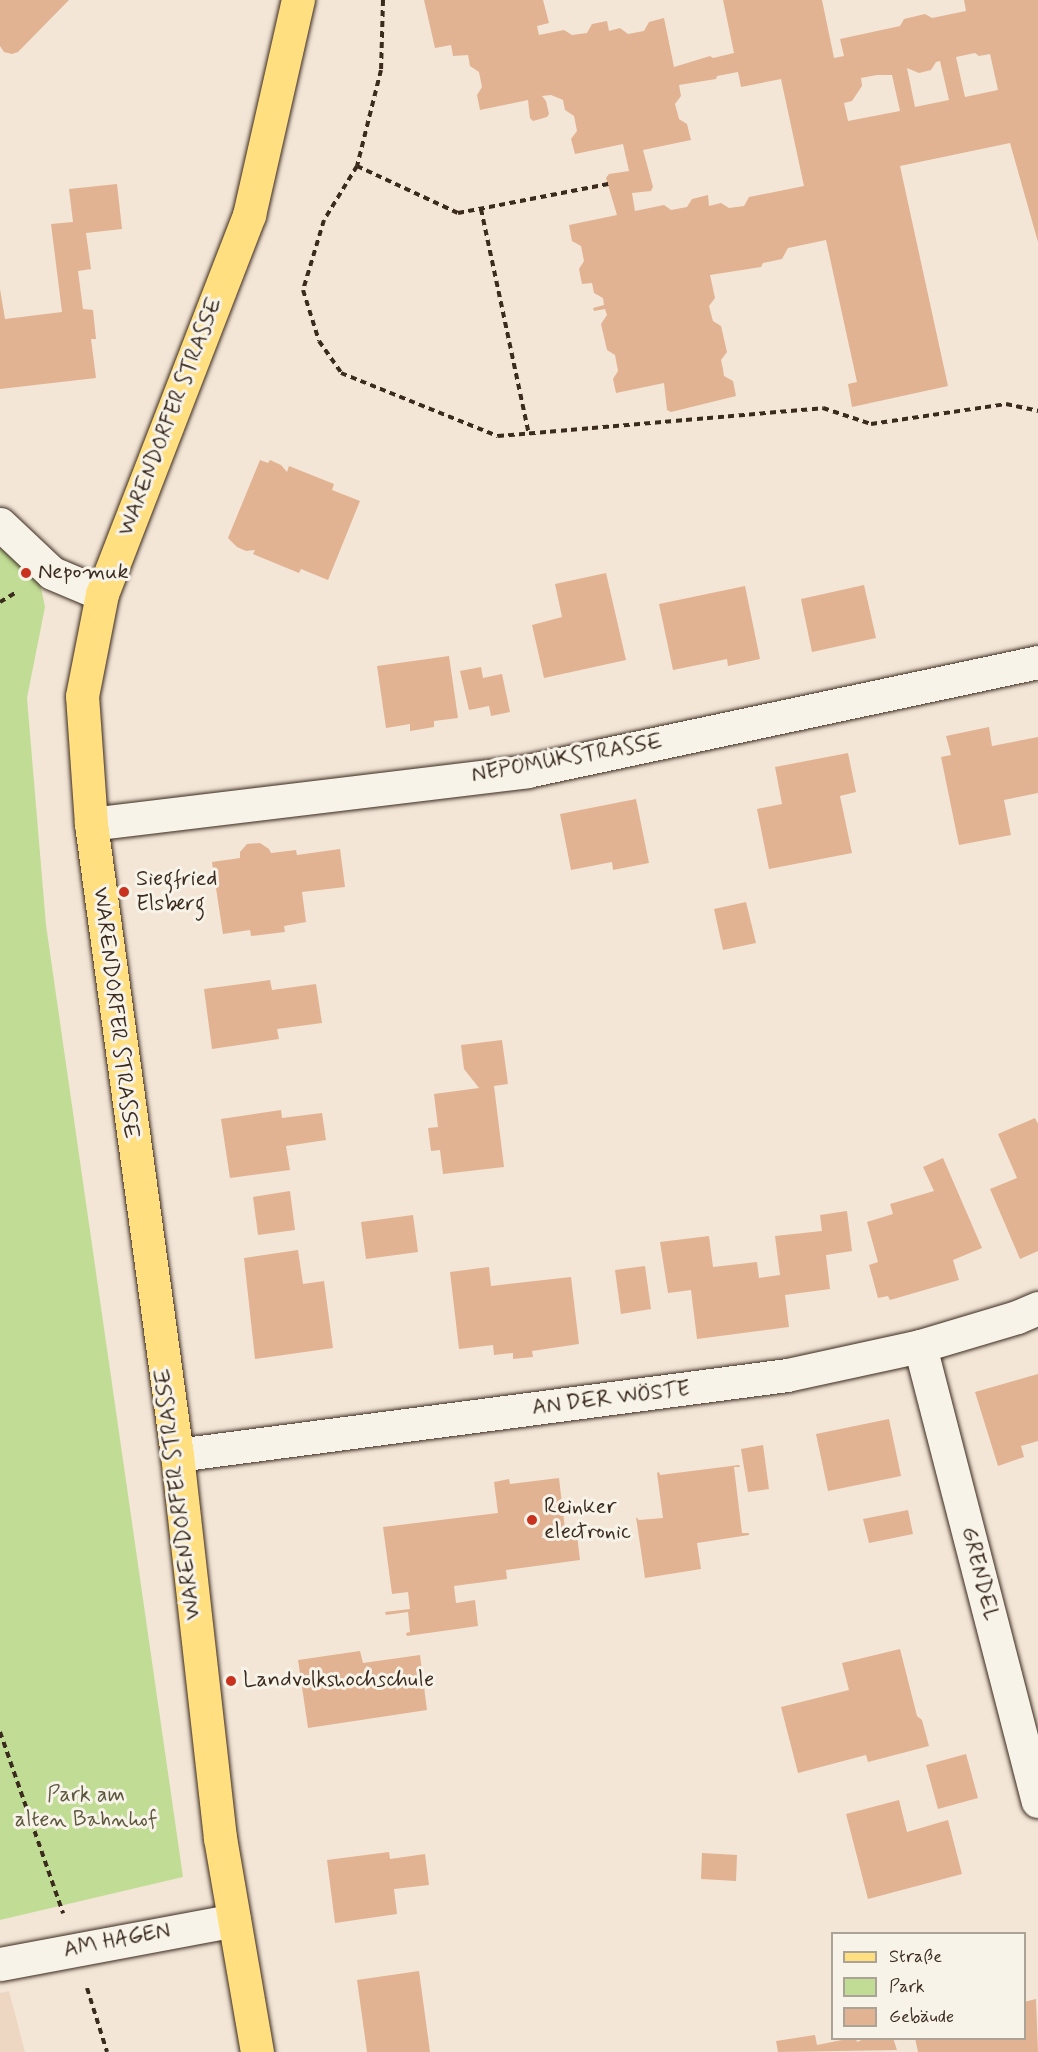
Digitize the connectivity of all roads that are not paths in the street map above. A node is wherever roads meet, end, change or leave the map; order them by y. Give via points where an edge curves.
1 (298, 0) edge
2 (0, 524) edge
3 (102, 594) junction
4 (1038, 662) edge
5 (91, 824) junction
6 (1038, 1308) edge
7 (921, 1346) junction
8 (177, 1455) junction
9 (1038, 1801) edge
10 (234, 1920) junction
11 (0, 1964) edge
12 (257, 2052) edge

1 - 3 main road, WARENDORFER STRASSE via 249,215
2 - 3 street via 52,573
3 - 5 main road, WARENDORFER STRASSE via 82,696
4 - 5 street, NEPOMUKSTRASSE via 527,771
5 - 8 main road, WARENDORFER STRASSE
6 - 7 street, AN DER WÖSTE
7 - 8 street, AN DER WÖSTE via 788,1376
7 - 9 street, GRENDEL
8 - 10 main road, WARENDORFER STRASSE via 201,1686
10 - 11 street, AM HAGEN
10 - 12 main road, WARENDORFER STRASSE

